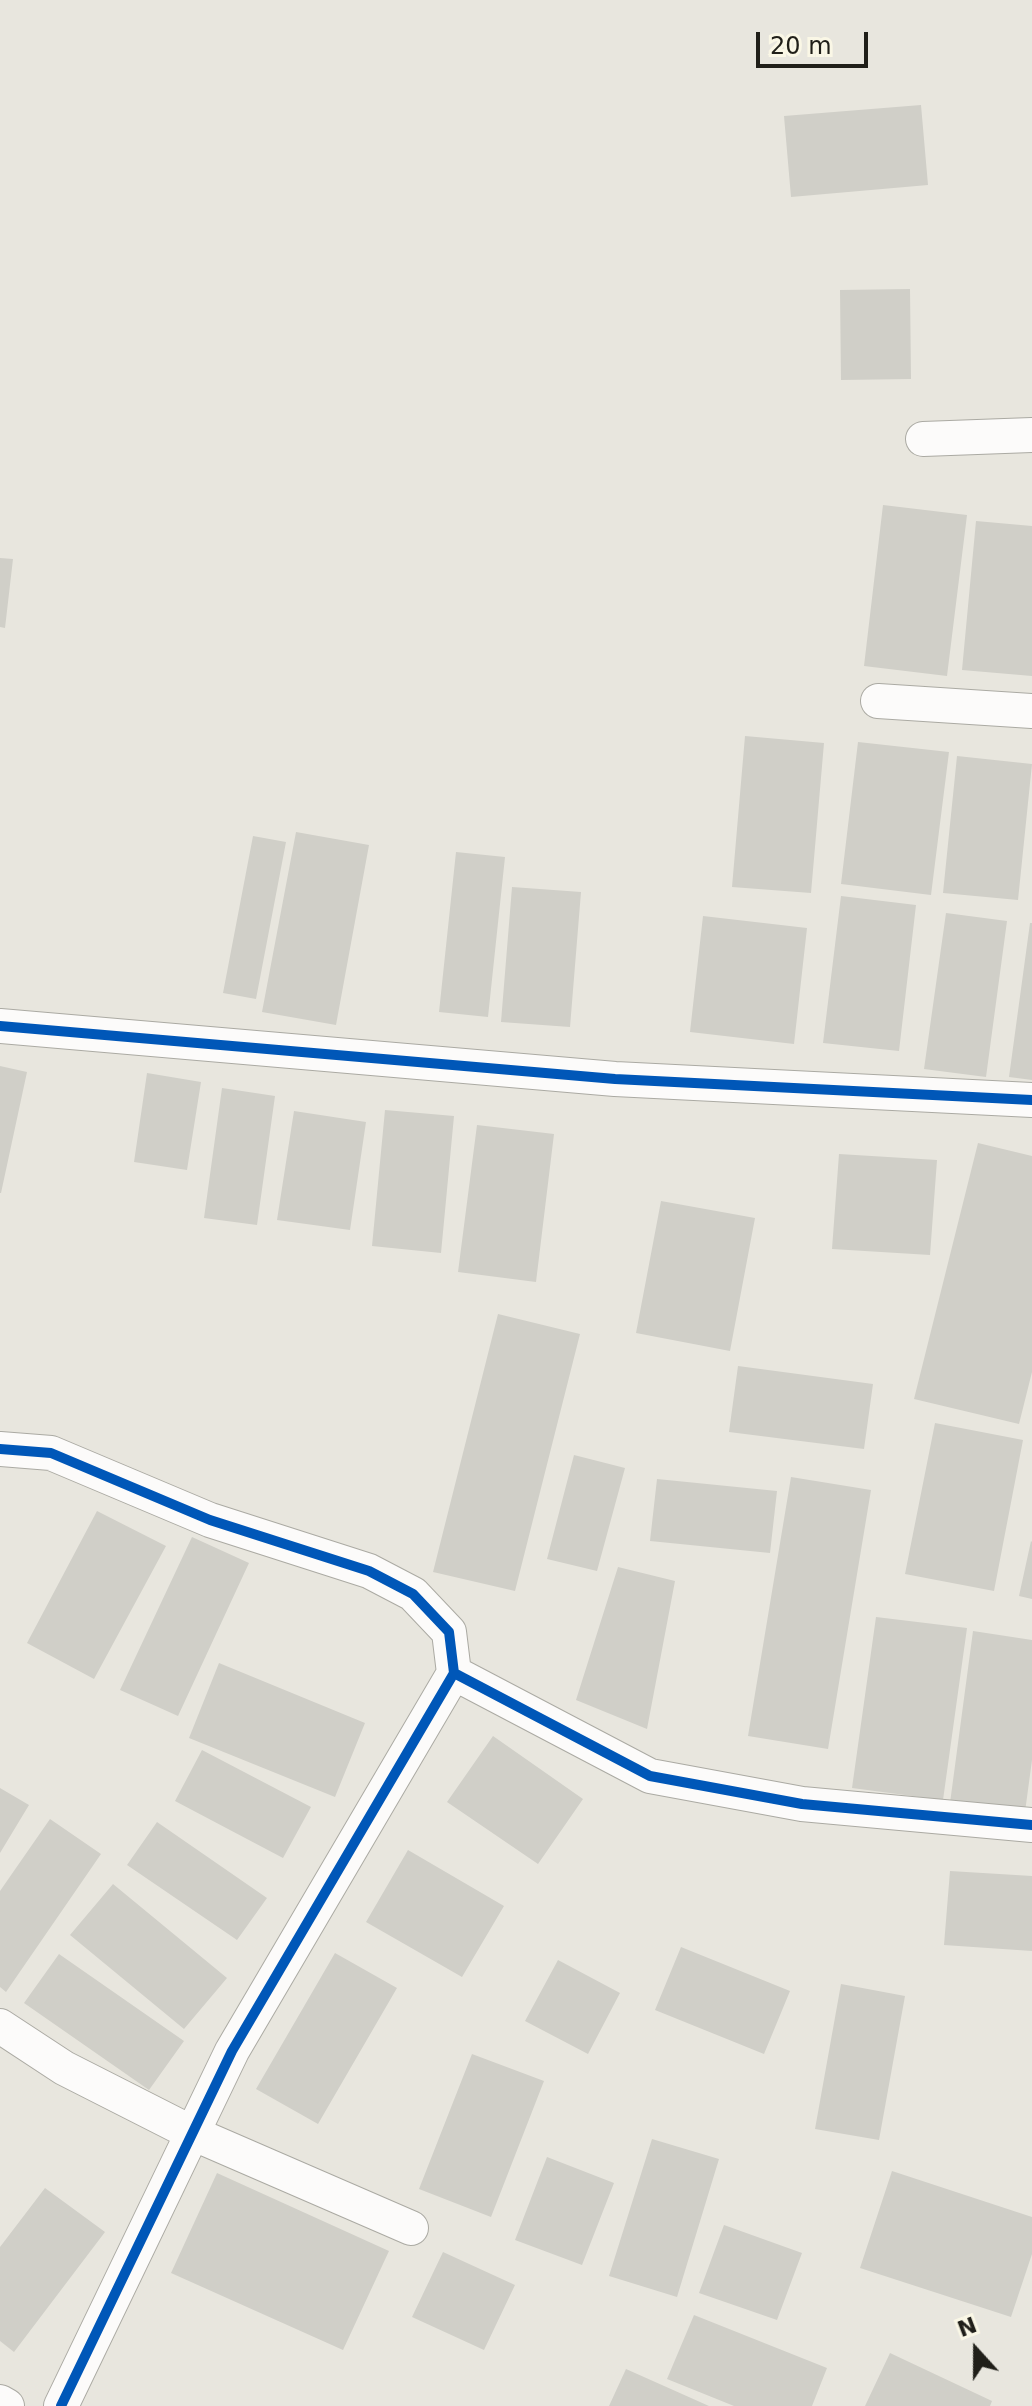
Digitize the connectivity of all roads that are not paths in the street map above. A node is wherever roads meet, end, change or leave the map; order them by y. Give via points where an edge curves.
1 (1032, 435) edge
2 (923, 439) dead end
3 (878, 701) dead end
4 (1032, 711) edge
5 (0, 1026) edge
6 (1032, 1100) edge
7 (0, 1449) edge
8 (454, 1673) junction
9 (1032, 1825) edge
10 (0, 2026) edge
11 (192, 2133) junction
12 (411, 2228) dead end
13 (0, 2402) edge
14 (7, 2406) edge
15 (61, 2406) edge

1 - 2 street
3 - 4 street
5 - 6 street via 615,1079
7 - 8 street via 51,1453 210,1520 369,1571 413,1594 449,1632
8 - 9 street via 650,1776 802,1804
8 - 11 street via 232,2051
10 - 11 street via 64,2068
11 - 12 street
11 - 15 street
13 - 14 street

